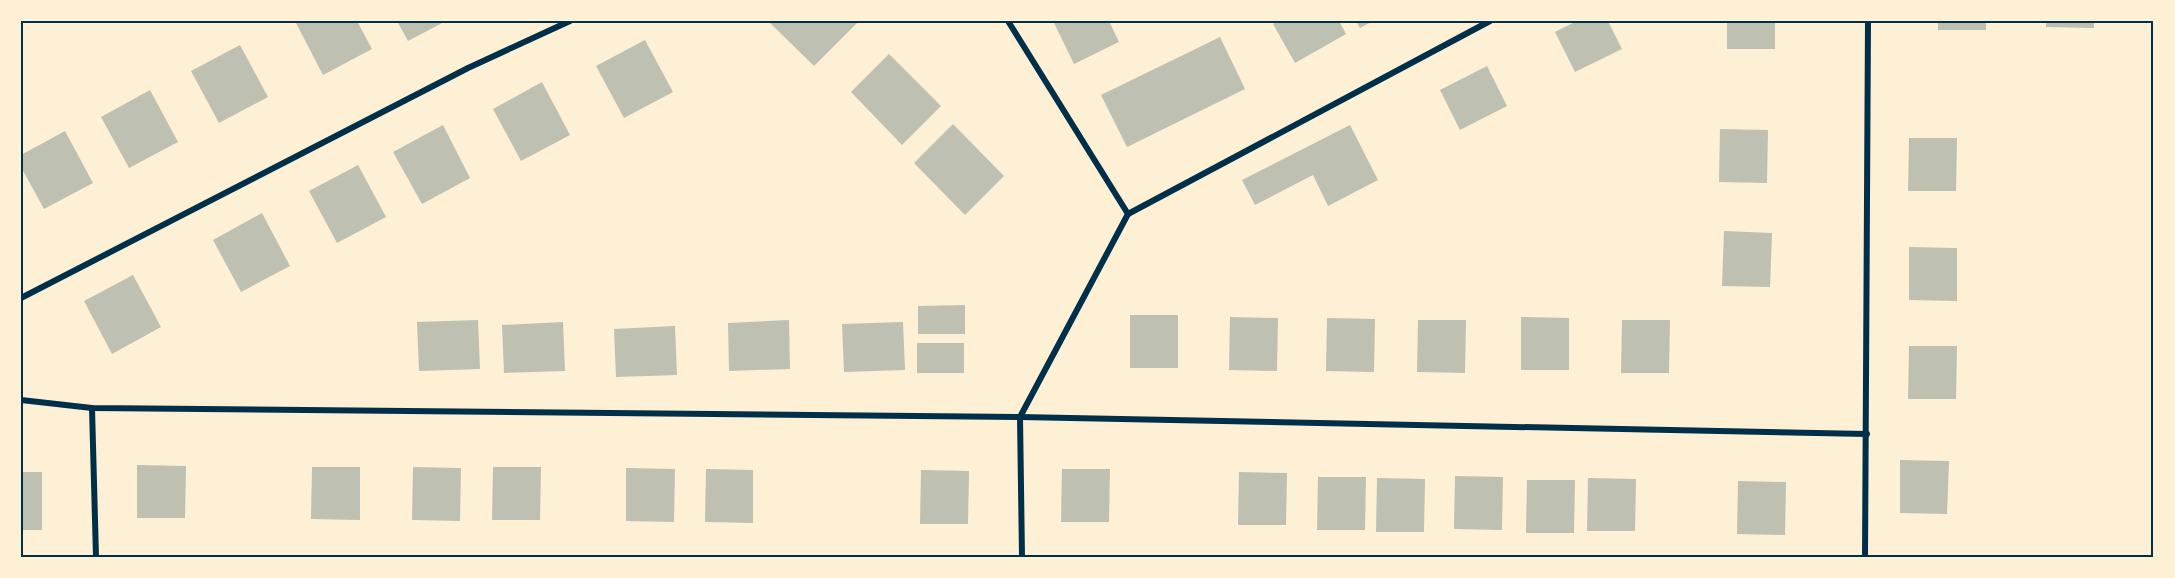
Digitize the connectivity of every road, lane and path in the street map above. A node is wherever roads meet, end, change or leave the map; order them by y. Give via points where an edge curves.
1 (570, 21) edge
2 (1008, 21) edge
3 (1490, 21) edge
4 (1868, 21) edge
5 (1128, 213) junction
6 (21, 298) edge
7 (21, 400) edge
8 (92, 408) junction
9 (1020, 417) junction
10 (1867, 434) junction
11 (96, 557) edge
12 (1022, 557) edge
13 (1865, 557) edge

1 - 6 street via 468,68
2 - 5 street
3 - 5 street
4 - 10 street
5 - 9 street
7 - 8 street
8 - 9 street
8 - 11 street
9 - 10 street
9 - 12 street
10 - 13 street

